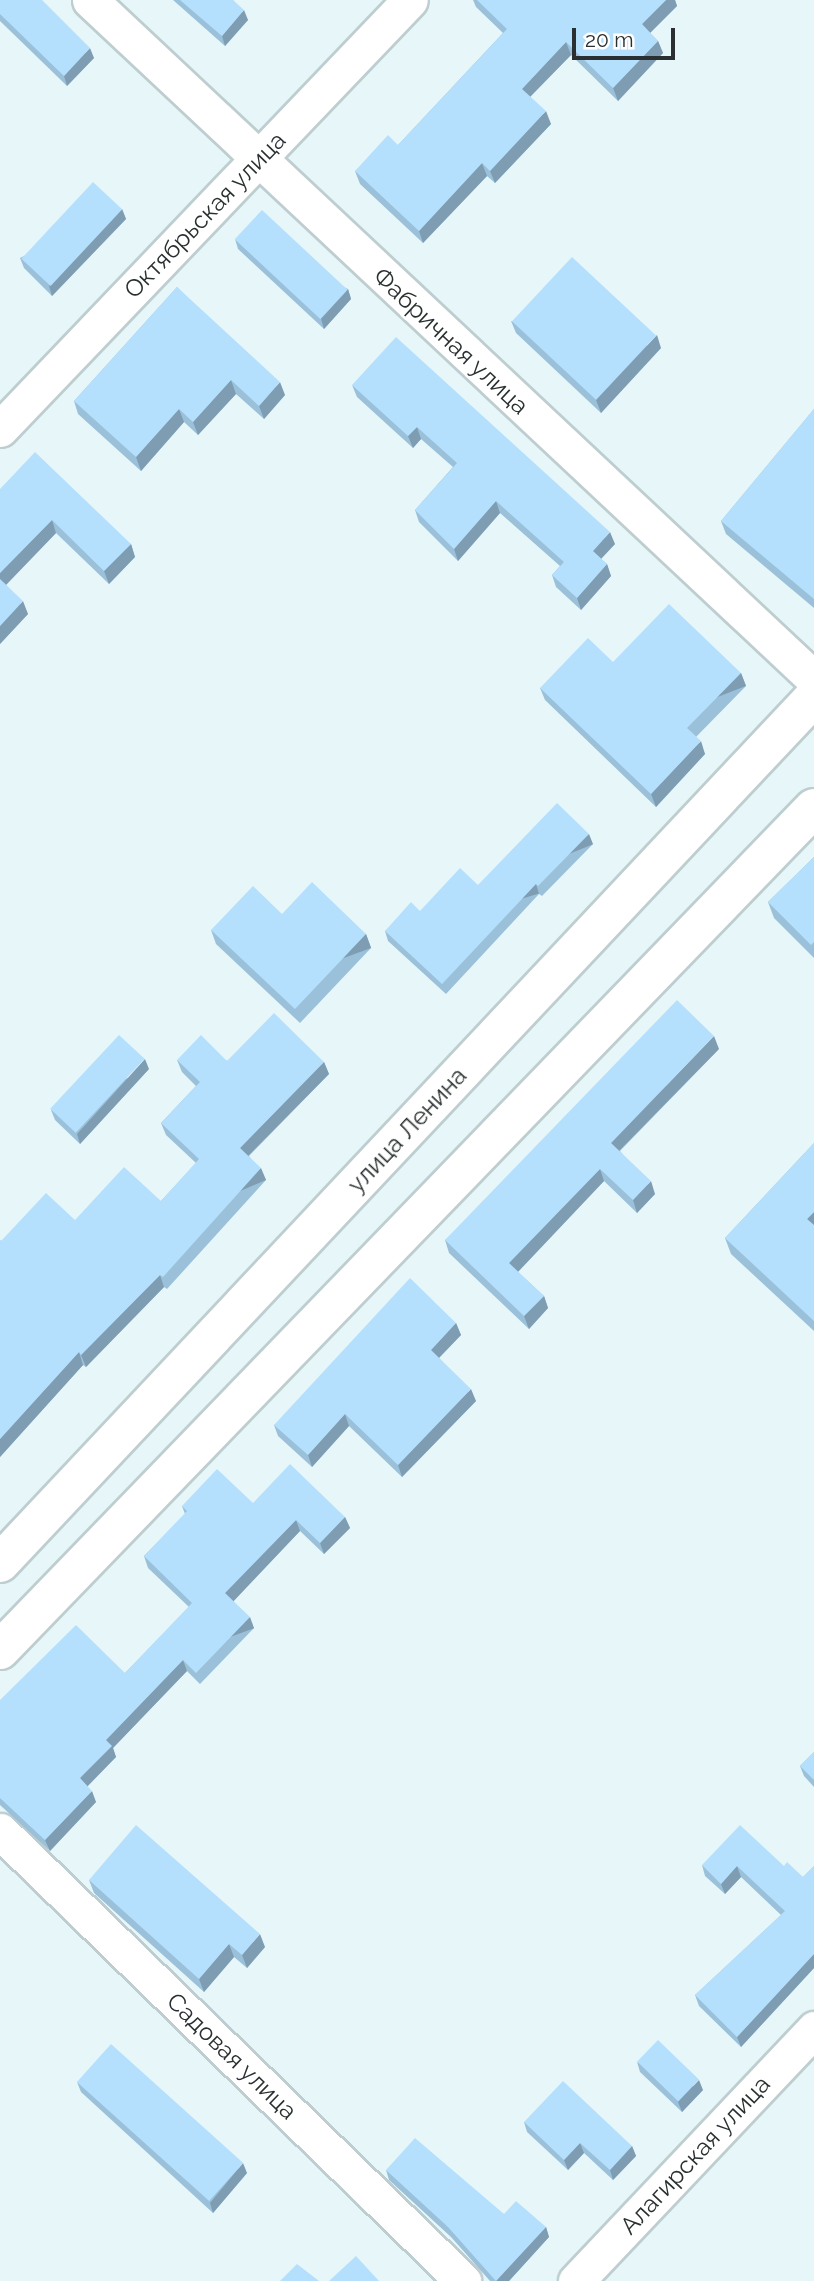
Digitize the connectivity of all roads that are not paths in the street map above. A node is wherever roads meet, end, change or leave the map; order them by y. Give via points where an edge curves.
1 (90, 0) edge
2 (410, 0) edge
3 (257, 160) junction
4 (0, 429) edge
5 (814, 679) edge
6 (814, 697) edge
7 (814, 808) edge
8 (0, 1563) edge
9 (0, 1650) edge
10 (0, 1831) edge
11 (814, 2029) edge
12 (463, 2281) edge
13 (576, 2281) edge

1 - 3 street, Фабричная улица
2 - 3 street, Октябрьская улица
3 - 4 street, Октябрьская улица
3 - 5 street, Фабричная улица
6 - 8 street, улица Ленина
7 - 9 street
10 - 12 street, Садовая улица
11 - 13 street, Алагирская улица

